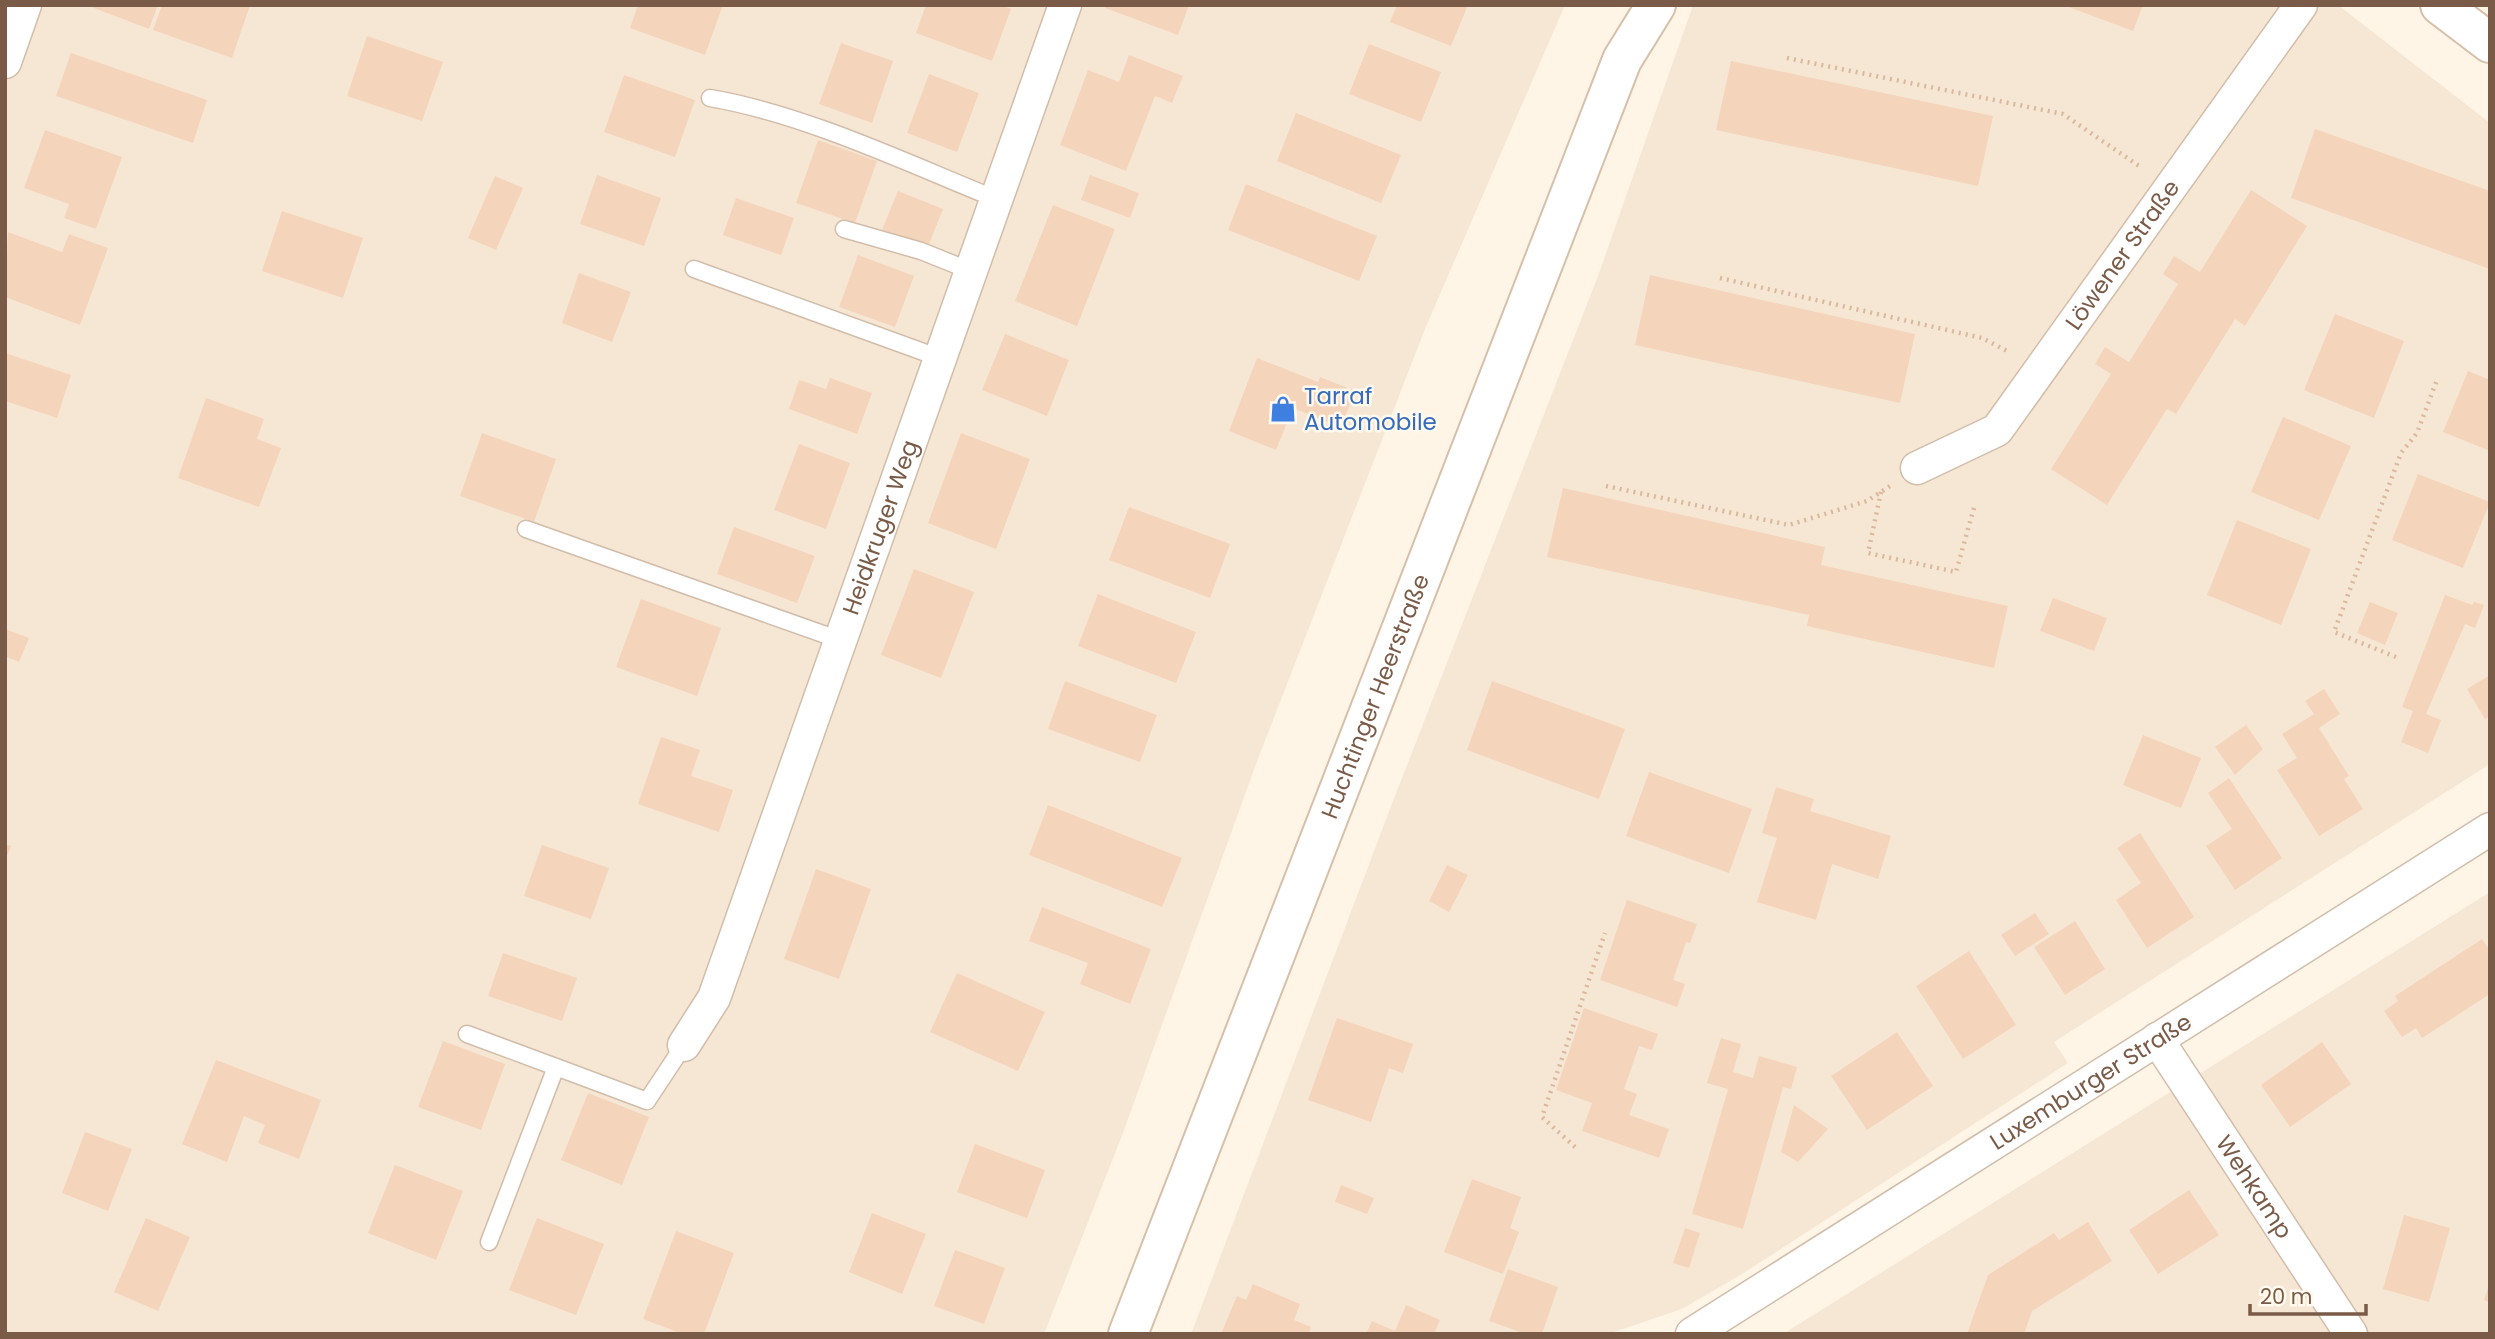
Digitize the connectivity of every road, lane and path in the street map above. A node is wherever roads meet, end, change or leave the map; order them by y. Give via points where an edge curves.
1 (26, 5) edge
2 (1065, 5) edge
3 (1633, 5) edge
4 (1656, 5) edge
5 (2301, 5) edge
6 (2440, 5) edge
7 (2490, 43) edge
8 (1787, 58) dead end
9 (1622, 60) junction
10 (5, 62) edge
11 (710, 98) dead end
12 (2170, 187) junction
13 (996, 199) junction
14 (844, 229) dead end
15 (694, 269) dead end
16 (971, 271) junction
17 (1720, 278) dead end
18 (940, 358) junction
19 (2040, 369) junction
20 (2437, 380) dead end
21 (1917, 468) joint
22 (1606, 486) dead end
23 (1882, 491) junction
24 (1975, 504) dead end
25 (526, 529) dead end
26 (840, 640) junction
27 (2396, 657) dead end
28 (2490, 829) edge
29 (1605, 933) dead end
30 (467, 1034) dead end
31 (2157, 1039) junction
32 (684, 1045) joint
33 (556, 1067) junction
34 (1575, 1147) dead end
35 (489, 1242) dead end
36 (1128, 1334) edge
37 (1692, 1334) edge
38 (2351, 1334) edge

1 - 10 street
2 - 13 street, Heidkruger Weg
3 - 9 main road, Huchtinger Heerstraße
4 - 9 main road, Huchtinger Heerstraße
5 - 12 street, Löwener Straße
6 - 7 main road
8 - 12 path via 2063,114
9 - 36 main road, Huchtinger Heerstraße
11 - 13 lane via 743,104 830,134
12 - 19 street, Löwener Straße
13 - 16 street, Heidkruger Weg
14 - 16 lane
15 - 18 lane
16 - 18 street, Heidkruger Weg
17 - 19 path via 1982,338
18 - 26 street, Heidkruger Weg
19 - 21 street, Löwener Straße via 1997,429
20 - 27 path via 2417,433 2401,453 2334,632
21 - 23 path
22 - 23 path via 1789,526 1867,501
23 - 24 path via 1868,553 1956,572
25 - 26 lane
26 - 32 street, Heidkruger Weg via 713,998
28 - 31 street, Luxemburger Straße
29 - 34 path via 1542,1117
30 - 33 lane
31 - 37 street, Luxemburger Straße
31 - 38 street, Wehkamp
32 - 33 lane via 647,1101
33 - 35 lane

